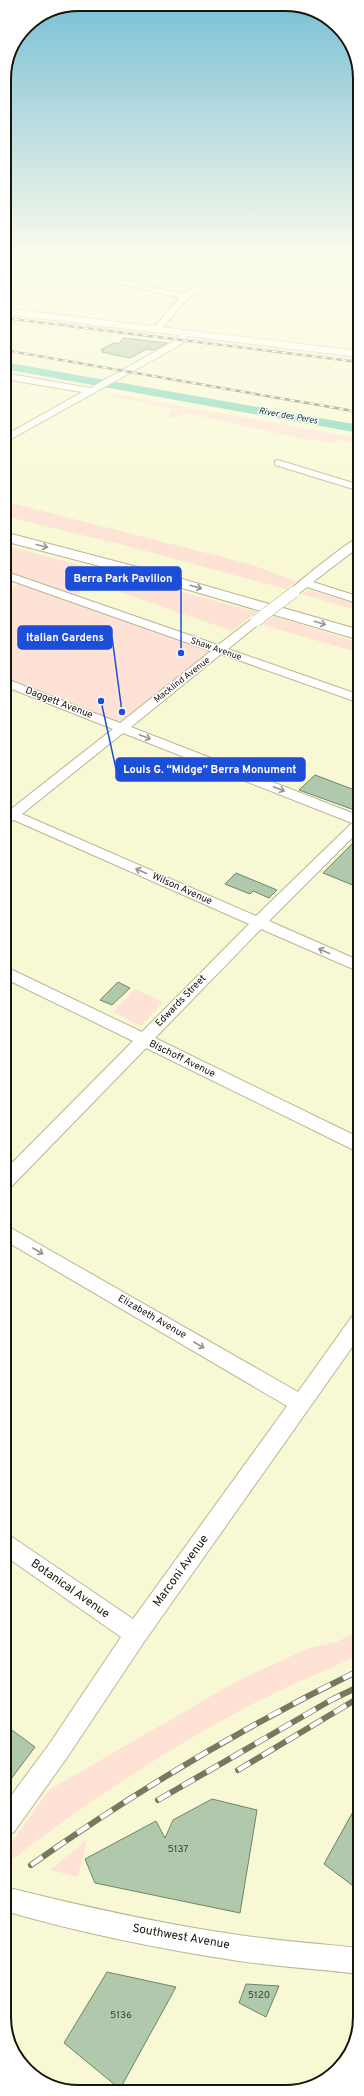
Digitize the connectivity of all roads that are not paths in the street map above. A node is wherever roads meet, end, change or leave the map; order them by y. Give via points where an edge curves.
1 (158, 354) edge
2 (11, 377) edge
3 (93, 390) junction
4 (11, 436) edge
5 (278, 463) dead end
6 (353, 486) edge
7 (11, 525) edge
8 (11, 538) edge
9 (353, 545) edge
10 (182, 568) dead end
11 (11, 576) edge
12 (19, 579) junction
13 (304, 583) junction
14 (11, 584) edge
15 (269, 593) dead end
16 (298, 597) junction
17 (353, 599) edge
18 (353, 633) edge
19 (220, 650) junction
20 (11, 685) edge
21 (353, 697) edge
22 (122, 728) junction
23 (11, 813) edge
24 (11, 818) edge
25 (353, 819) edge
26 (353, 829) edge
27 (259, 922) junction
28 (353, 964) edge
29 (11, 974) edge
30 (144, 1040) junction
31 (353, 1143) edge
32 (11, 1176) edge
33 (11, 1235) edge
34 (353, 1331) edge
35 (299, 1404) junction
36 (11, 1549) edge
37 (136, 1634) junction
38 (11, 1815) edge
39 (11, 1901) edge
40 (353, 1960) edge

1 - 3 street
2 - 3 street
3 - 4 street
5 - 6 street
7 - 10 highway
8 -> 18 highway via 184,583
9 - 13 street, Macklind Avenue
11 - 12 street, Shaw Avenue
12 - 14 street
12 - 19 street, Shaw Avenue
13 - 16 street, Macklind Avenue
13 - 17 street
15 - 16 highway
16 - 19 street, Macklind Avenue, bridge via 256,621
19 - 21 street, Shaw Avenue
19 - 22 street, Macklind Avenue
20 - 22 street, Daggett Avenue
22 - 23 street, Macklind Avenue
22 -> 25 street, Daggett Avenue
27 -> 24 street, Wilson Avenue
26 - 27 street, Edwards Street
28 -> 27 street, Wilson Avenue
27 - 30 street, Edwards Street
29 - 30 street, Bischoff Avenue
30 - 31 street, Bischoff Avenue
30 - 32 street, Edwards Street
33 -> 35 street, Elizabeth Avenue
34 - 35 street, Marconi Avenue
35 - 37 street, Marconi Avenue
36 - 37 street, Botanical Avenue
37 - 38 street, Marconi Avenue
39 - 40 street, Southwest Avenue via 206,1943

